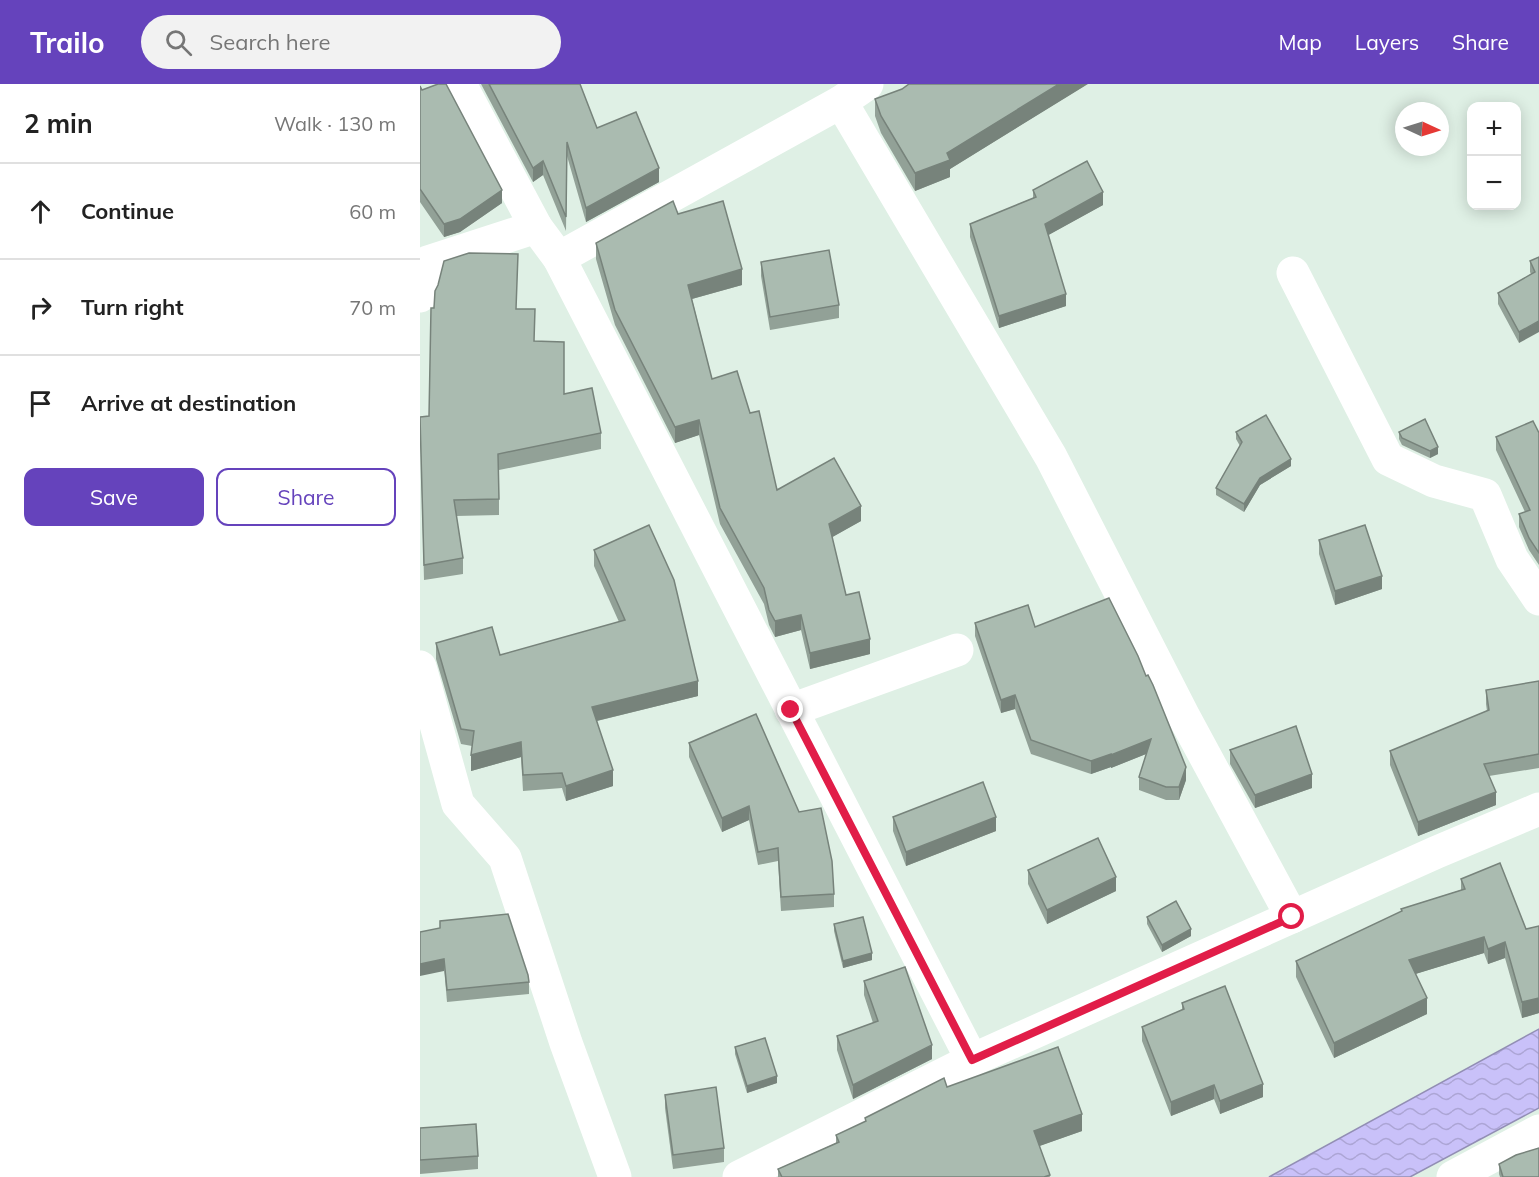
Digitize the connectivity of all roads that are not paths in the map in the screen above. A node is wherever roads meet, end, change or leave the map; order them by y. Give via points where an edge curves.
1 (460, 84) edge
2 (854, 93) edge
3 (536, 227) junction
4 (559, 258) junction
5 (1293, 273) dead end
6 (420, 296) edge
7 (1539, 599) edge
8 (957, 650) dead end
9 (420, 667) edge
10 (791, 710) junction
11 (1539, 808) edge
12 (1292, 917) junction
13 (972, 1060) junction
14 (1539, 1131) edge
15 (615, 1177) edge
16 (739, 1177) edge
17 (1453, 1177) edge

1 - 3 street
2 - 4 street
2 - 12 street via 1051,457
3 - 4 street
3 - 6 street via 428,262
4 - 10 street
5 - 7 street via 1388,459 1434,482 1485,495 1512,559
8 - 10 street
9 - 15 street via 458,804 505,858
10 - 13 street
11 - 12 street
12 - 13 street
13 - 16 street
14 - 17 street

